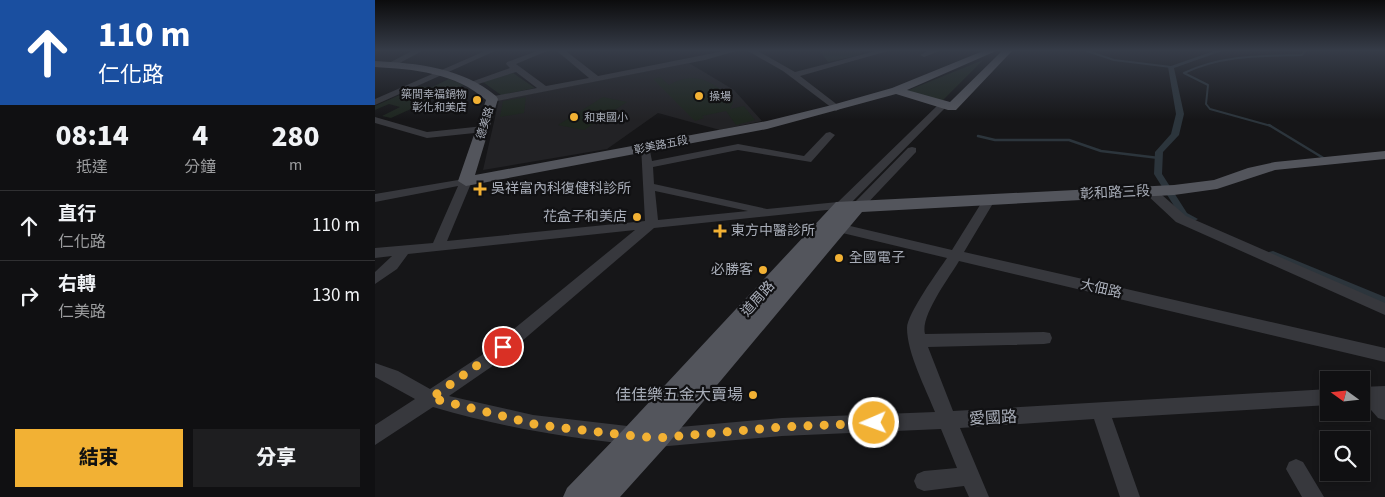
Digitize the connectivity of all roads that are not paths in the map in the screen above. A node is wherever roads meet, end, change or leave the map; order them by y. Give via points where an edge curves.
1 (439, 74) joint
2 (500, 74) edge
3 (524, 74) edge
4 (591, 74) edge
5 (619, 74) edge
6 (797, 74) edge
7 (935, 74) edge
8 (975, 74) edge
9 (982, 74) edge
10 (794, 75) joint
11 (596, 79) junction
12 (472, 83) junction
13 (545, 89) junction
14 (896, 90) junction
15 (492, 99) junction
16 (375, 102) edge
17 (948, 106) junction
18 (836, 108) junction
19 (375, 120) edge
20 (484, 129) junction
21 (830, 135) dead end
22 (645, 148) junction
23 (1385, 155) edge
24 (647, 165) junction
25 (465, 181) junction
26 (649, 186) junction
27 (1150, 191) junction
28 (379, 198) edge
29 (989, 200) junction
30 (850, 206) junction
31 (775, 212) junction
32 (650, 224) junction
33 (839, 228) junction
34 (439, 245) junction
35 (405, 249) junction
36 (375, 253) edge
37 (954, 256) junction
38 (375, 279) edge
39 (1385, 309) edge
40 (1044, 338) dead end
41 (918, 341) junction
42 (1385, 355) edge
43 (375, 370) edge
44 (1372, 394) edge
45 (431, 398) junction
46 (1320, 398) edge
47 (1100, 411) junction
48 (1385, 412) edge
49 (947, 420) junction
50 (375, 436) edge
51 (634, 436) junction
52 (657, 438) junction
53 (1296, 469) dead end
54 (971, 476) junction
55 (924, 481) dead end
56 (576, 497) edge
57 (602, 497) edge
58 (979, 497) edge
59 (1130, 497) edge
60 (1313, 497) edge

1 - 12 main road, 德美路
1 - 16 street
2 - 12 street
3 - 13 street
4 - 11 street
5 - 11 street
6 - 10 street
7 - 14 main road, 彰美路五段
8 - 17 main road
9 - 17 main road
10 - 18 street
11 - 13 street
12 - 15 main road, 德美路
13 - 15 street
14 - 17 main road
14 - 18 main road, 彰美路五段
15 - 20 main road, 德美路
17 - 30 street, 道周路
18 - 22 main road, 彰美路五段
19 - 20 street via 427,134
20 - 25 main road, 德美路
21 - 24 street via 807,160 738,147
22 - 24 street
22 - 25 main road, 彰美路五段
23 - 27 main road, 彰和路三段 via 1275,166 1253,170 1217,184
24 - 26 street
25 - 28 street, 彰美路五段
25 - 34 street
26 - 31 street
26 - 32 street
27 - 29 main road, 彰和路三段
27 - 39 street via 1181,219
29 - 30 main road, 彰和路三段
29 - 37 street
30 - 31 street
30 - 33 main road, 道周路
30 - 51 main road, 道周路
31 - 32 street
32 - 34 street
32 - 45 street via 488,360
33 - 37 street, 大佃路
33 - 52 main road, 道周路
34 - 35 street
35 - 36 street
35 - 38 street via 392,266
37 - 41 street via 915,327
37 - 42 street, 大佃路
40 - 41 street
41 - 49 street
43 - 45 street, 愛國路 via 387,373
44 - 48 street
45 - 50 street
45 - 51 street, 愛國路 via 538,425
46 - 47 street, 愛國路
47 - 49 street, 愛國路
47 - 59 street
49 - 52 street, 愛國路 via 782,427
49 - 54 street
51 - 52 street, 愛國路
51 - 56 main road, 道周路
52 - 57 main road, 道周路
53 - 60 street
54 - 55 street
54 - 58 street

